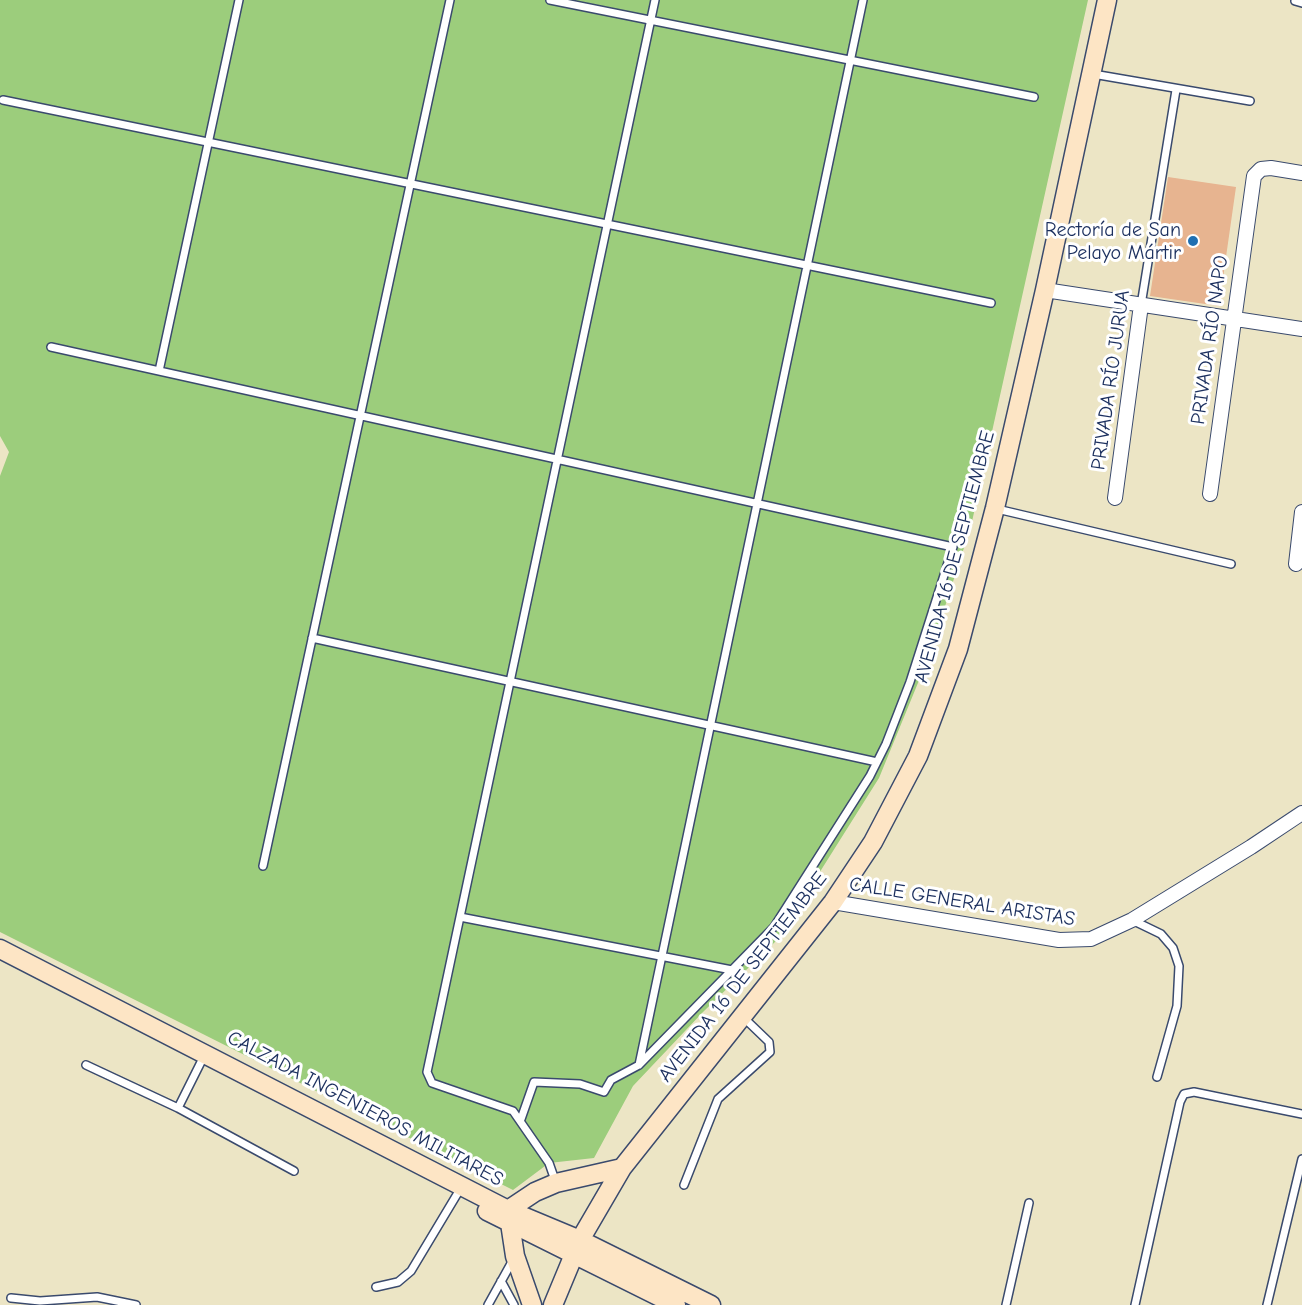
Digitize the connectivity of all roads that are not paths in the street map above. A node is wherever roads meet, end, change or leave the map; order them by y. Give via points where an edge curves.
1 (239, 0) edge
2 (450, 0) edge
3 (550, 0) edge
4 (655, 0) edge
5 (863, 0) edge
6 (1107, 0) edge
7 (1295, 1) edge
8 (1302, 3) edge
9 (650, 20) junction
10 (850, 60) junction
11 (1091, 74) junction
12 (1176, 90) junction
13 (1034, 97) dead end
14 (3, 100) dead end
15 (1250, 101) dead end
16 (208, 142) junction
17 (1302, 173) edge
18 (410, 184) junction
19 (607, 224) junction
20 (807, 266) junction
21 (1045, 290) junction
22 (990, 303) dead end
23 (1141, 305) junction
24 (1232, 320) junction
25 (1302, 329) edge
26 (51, 347) dead end
27 (159, 371) junction
28 (360, 416) junction
29 (557, 459) junction
30 (1210, 494) dead end
31 (1115, 498) dead end
32 (757, 503) junction
33 (995, 508) junction
34 (1302, 512) edge
35 (1231, 564) dead end
36 (1296, 564) dead end
37 (312, 638) junction
38 (510, 682) junction
39 (711, 725) junction
40 (877, 762) junction
41 (1302, 813) edge
42 (263, 866) dead end
43 (833, 902) junction
44 (460, 917) junction
45 (1132, 920) junction
46 (0, 948) edge
47 (662, 957) junction
48 (0, 960) edge
49 (732, 970) junction
50 (742, 1016) junction
51 (203, 1057) junction
52 (86, 1065) dead end
53 (639, 1065) junction
54 (1157, 1077) dead end
55 (178, 1108) junction
56 (1302, 1114) edge
57 (521, 1119) junction
58 (1302, 1159) edge
59 (622, 1168) junction
60 (294, 1171) dead end
61 (556, 1183) junction
62 (684, 1185) dead end
63 (460, 1190) junction
64 (1029, 1203) dead end
65 (509, 1217) junction
66 (578, 1248) junction
67 (515, 1256) junction
68 (501, 1281) junction
69 (376, 1287) dead end
70 (11, 1298) dead end
71 (522, 1302) edge
72 (136, 1305) edge
73 (488, 1305) edge
74 (553, 1305) edge
75 (676, 1305) edge
76 (711, 1305) edge
77 (1006, 1305) edge
78 (1136, 1305) edge
79 (1267, 1305) edge

1 - 16 lane
2 - 18 lane
3 - 9 lane
4 - 9 lane
5 - 10 lane
6 - 11 main road, AVENIDA 16 DE SEPTIEMBRE
7 - 8 lane
9 - 10 lane
9 - 19 lane
10 - 13 lane
10 - 20 lane
11 - 12 lane
11 - 21 main road, AVENIDA 16 DE SEPTIEMBRE
12 - 15 lane
12 - 23 lane, PRIVADA RÍO JURUA
14 - 16 lane
16 - 18 lane
16 - 27 lane
17 - 24 street, PRIVADA RÍO NAPO via 1271,168 1261,169 1254,176
18 - 19 lane
18 - 28 lane
19 - 20 lane
19 - 29 lane
20 - 22 lane
20 - 32 lane
21 - 23 street
21 - 33 main road, AVENIDA 16 DE SEPTIEMBRE
23 - 24 street
23 - 31 street, PRIVADA RÍO JURUA
24 - 25 street
24 - 30 street, PRIVADA RÍO NAPO
26 - 27 lane
27 - 28 lane
28 - 29 lane
28 - 37 lane
29 - 32 lane
29 - 38 lane
32 - 39 lane
32 - 40 lane via 952,547 910,682
33 - 35 lane
33 - 43 main road, AVENIDA 16 DE SEPTIEMBRE via 958,649 918,756 873,842
34 - 36 street
37 - 38 lane
37 - 42 lane
38 - 39 lane
38 - 44 lane
39 - 40 lane
39 - 47 lane
40 - 49 lane via 774,927
41 - 45 street, CALLE GENERAL ARISTAS
43 - 45 street, CALLE GENERAL ARISTAS via 1066,941 1091,939
43 - 50 main road, AVENIDA 16 DE SEPTIEMBRE
44 - 47 lane
44 - 57 lane via 429,1078 432,1083 504,1106
45 - 54 lane via 1161,934 1173,948 1179,966 1178,1006
46 - 51 main road, CALZADA INGENIEROS MILITARES
47 - 49 lane
47 - 53 lane
48 - 51 main road, CALZADA INGENIEROS MILITARES
49 - 53 lane
50 - 59 main road, AVENIDA 16 DE SEPTIEMBRE
50 - 62 lane via 769,1042 770,1052 718,1099
51 - 55 lane
51 - 63 main road, CALZADA INGENIEROS MILITARES
52 - 55 lane
53 - 57 lane via 611,1080 604,1092 580,1084 534,1082
55 - 60 lane
56 - 78 lane via 1194,1092 1184,1094
57 - 61 lane
58 - 79 lane
59 - 61 main road
59 - 66 main road, AVENIDA 16 DE SEPTIEMBRE
61 - 65 main road via 535,1192
63 - 65 main road, CALZADA INGENIEROS MILITARES
63 - 69 lane via 411,1271 398,1282
64 - 77 lane
65 - 66 main road, CALZADA INGENIEROS MILITARES
65 - 67 main road
66 - 74 main road, AVENIDA 16 DE SEPTIEMBRE
66 - 75 main road, CALZADA INGENIEROS MILITARES
66 - 76 main road, CALZADA INGENIEROS MILITARES
67 - 68 lane
67 - 71 main road
68 - 71 lane
68 - 73 lane
70 - 72 lane via 40,1301 97,1297

